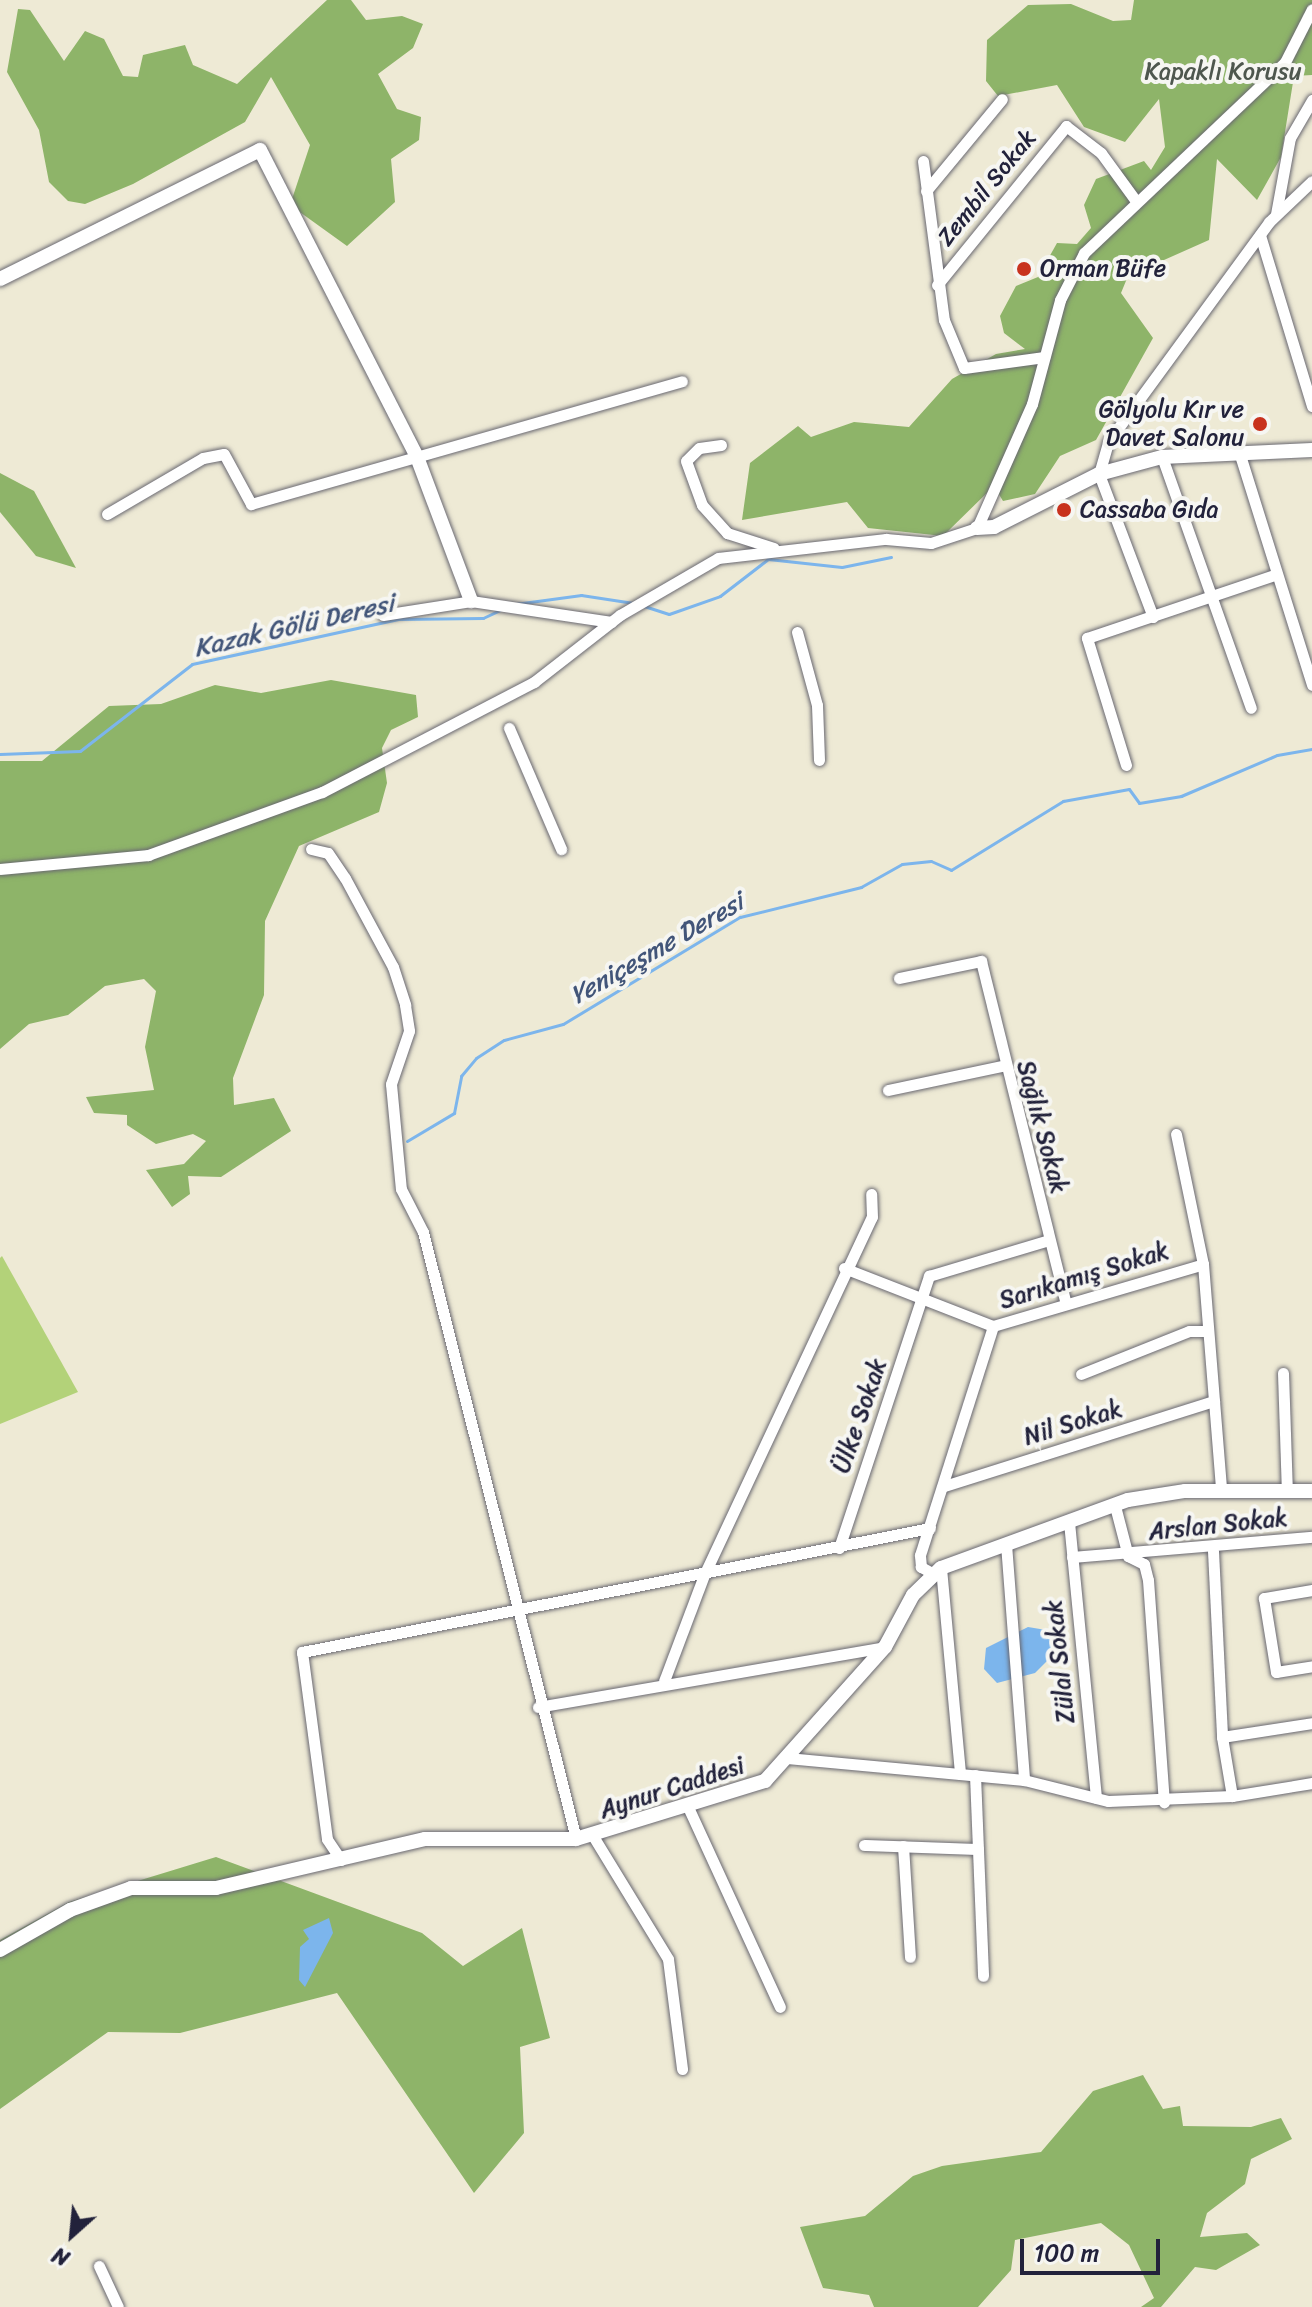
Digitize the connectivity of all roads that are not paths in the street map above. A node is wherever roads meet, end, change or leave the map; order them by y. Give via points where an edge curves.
1 (1312, 9) edge
2 (1002, 99) dead end
3 (1312, 100) edge
4 (923, 161) dead end
5 (1312, 181) edge
6 (926, 191) junction
7 (1136, 201) junction
8 (1276, 215) junction
9 (1260, 235) junction
10 (0, 279) edge
11 (937, 285) junction
12 (1044, 357) junction
13 (682, 381) dead end
14 (1312, 406) edge
15 (721, 445) dead end
16 (1312, 450) edge
17 (1240, 455) junction
18 (417, 457) junction
19 (1162, 457) junction
20 (1099, 474) junction
21 (107, 514) dead end
22 (977, 528) junction
23 (774, 548) junction
24 (1277, 574) junction
25 (1212, 597) junction
26 (471, 601) junction
27 (383, 615) dead end
28 (1153, 617) junction
29 (611, 622) junction
30 (797, 632) dead end
31 (1312, 685) edge
32 (1251, 708) dead end
33 (509, 728) dead end
34 (819, 760) dead end
35 (1126, 765) dead end
36 (311, 849) dead end
37 (561, 849) dead end
38 (0, 869) edge
39 (899, 978) dead end
40 (1002, 1066) junction
41 (888, 1090) dead end
42 (1176, 1134) dead end
43 (871, 1194) dead end
44 (1049, 1240) junction
45 (1203, 1264) junction
46 (844, 1268) junction
47 (921, 1298) junction
48 (1066, 1304) junction
49 (993, 1326) junction
50 (1208, 1331) junction
51 (1283, 1373) dead end
52 (1081, 1374) dead end
53 (1214, 1401) junction
54 (944, 1486) junction
55 (1221, 1490) junction
56 (1312, 1491) edge
57 (1287, 1492) junction
58 (1115, 1506) junction
59 (1069, 1522) junction
60 (930, 1528) junction
61 (1312, 1537) edge
62 (1006, 1544) junction
63 (839, 1548) junction
64 (1213, 1551) junction
65 (1128, 1556) junction
66 (1072, 1557) junction
67 (936, 1571) junction
68 (704, 1575) junction
69 (1312, 1590) edge
70 (516, 1612) junction
71 (885, 1647) junction
72 (1312, 1666) edge
73 (664, 1681) junction
74 (538, 1707) junction
75 (1312, 1723) edge
76 (1222, 1737) junction
77 (787, 1758) junction
78 (960, 1774) junction
79 (975, 1775) junction
80 (1024, 1780) junction
81 (1312, 1783) edge
82 (1232, 1796) junction
83 (1096, 1798) junction
84 (1164, 1802) junction
85 (688, 1807) junction
86 (593, 1836) junction
87 (576, 1839) junction
88 (864, 1845) dead end
89 (903, 1846) junction
90 (978, 1849) junction
91 (341, 1860) junction
92 (0, 1950) edge
93 (910, 1957) dead end
94 (983, 1976) dead end
95 (780, 2007) dead end
96 (682, 2069) dead end
97 (99, 2266) dead end
98 (118, 2307) edge

1 - 7 street via 1285,62
2 - 6 street
3 - 8 street via 1290,138
4 - 6 street
5 - 8 street
6 - 11 street
7 - 11 street, Zembil Sokak via 1101,153 1066,126
7 - 12 street via 1084,253 1060,300
8 - 9 street
9 - 14 street
9 - 20 street via 1108,442
10 - 18 street via 260,150
11 - 12 street via 964,368
12 - 22 street
13 - 18 street
15 - 23 street via 699,448 686,461 702,505 727,533
16 - 17 street
17 - 19 street
17 - 24 street
18 - 21 street via 251,504 224,454 203,458
18 - 26 street
19 - 20 street
19 - 25 street
20 - 22 street via 994,527
20 - 28 street
22 - 23 street via 931,543
23 - 29 street via 718,558
24 - 25 street
24 - 31 street
25 - 28 street
25 - 32 street
26 - 27 street
26 - 29 street
28 - 35 street via 1087,638
29 - 38 street via 534,682 322,792 148,855
30 - 34 street via 817,705
33 - 37 street
36 - 70 street via 328,853 345,878 393,967 405,1005 409,1031 391,1066 391,1132 401,1189 423,1232
39 - 40 street, Sağlık Sokak via 981,961
40 - 41 street
40 - 44 street, Sağlık Sokak
42 - 45 street
43 - 46 street via 872,1217
44 - 47 street, Ülke Sokak via 953,1264 929,1276
44 - 48 street, Sağlık Sokak
45 - 48 street, Sarıkamış Sokak
45 - 50 street
46 - 47 street, Sarıkamış Sokak
46 - 68 street
47 - 49 street, Sarıkamış Sokak
47 - 63 street, Ülke Sokak
48 - 49 street, Sarıkamış Sokak
49 - 54 street
50 - 52 street via 1189,1331
50 - 53 street
51 - 57 street
53 - 54 street, Nil Sokak
53 - 55 street
54 - 60 street
55 - 57 street
55 - 58 street
56 - 57 street
58 - 59 street
58 - 65 street
59 - 62 street
59 - 66 street, Zülal Sokak
60 - 63 street
60 - 67 street via 921,1567
61 - 64 street, Arslan Sokak
62 - 67 street
62 - 80 street
63 - 68 street
64 - 65 street, Arslan Sokak
64 - 76 street
65 - 66 street, Arslan Sokak
65 - 84 street via 1144,1564 1148,1580
66 - 83 street, Zülal Sokak
67 - 71 street, Aynur Caddesi
67 - 78 street
68 - 70 street
68 - 73 street
69 - 72 street via 1264,1598 1276,1672
70 - 74 street
70 - 91 street via 302,1652 327,1839
71 - 73 street
71 - 77 street, Aynur Caddesi
73 - 74 street
74 - 87 street
75 - 76 street
76 - 82 street
77 - 78 street
77 - 85 street, Aynur Caddesi via 765,1781
78 - 79 street
79 - 80 street
79 - 90 street
80 - 83 street
81 - 82 street
82 - 84 street
83 - 84 street
85 - 86 street, Aynur Caddesi
85 - 95 street
86 - 87 street, Aynur Caddesi
86 - 96 street via 668,1959
87 - 91 street, Aynur Caddesi via 425,1839
88 - 89 street
89 - 90 street
89 - 93 street
90 - 94 street
91 - 92 street, Aynur Caddesi via 216,1888 131,1888 70,1910
97 - 98 street

